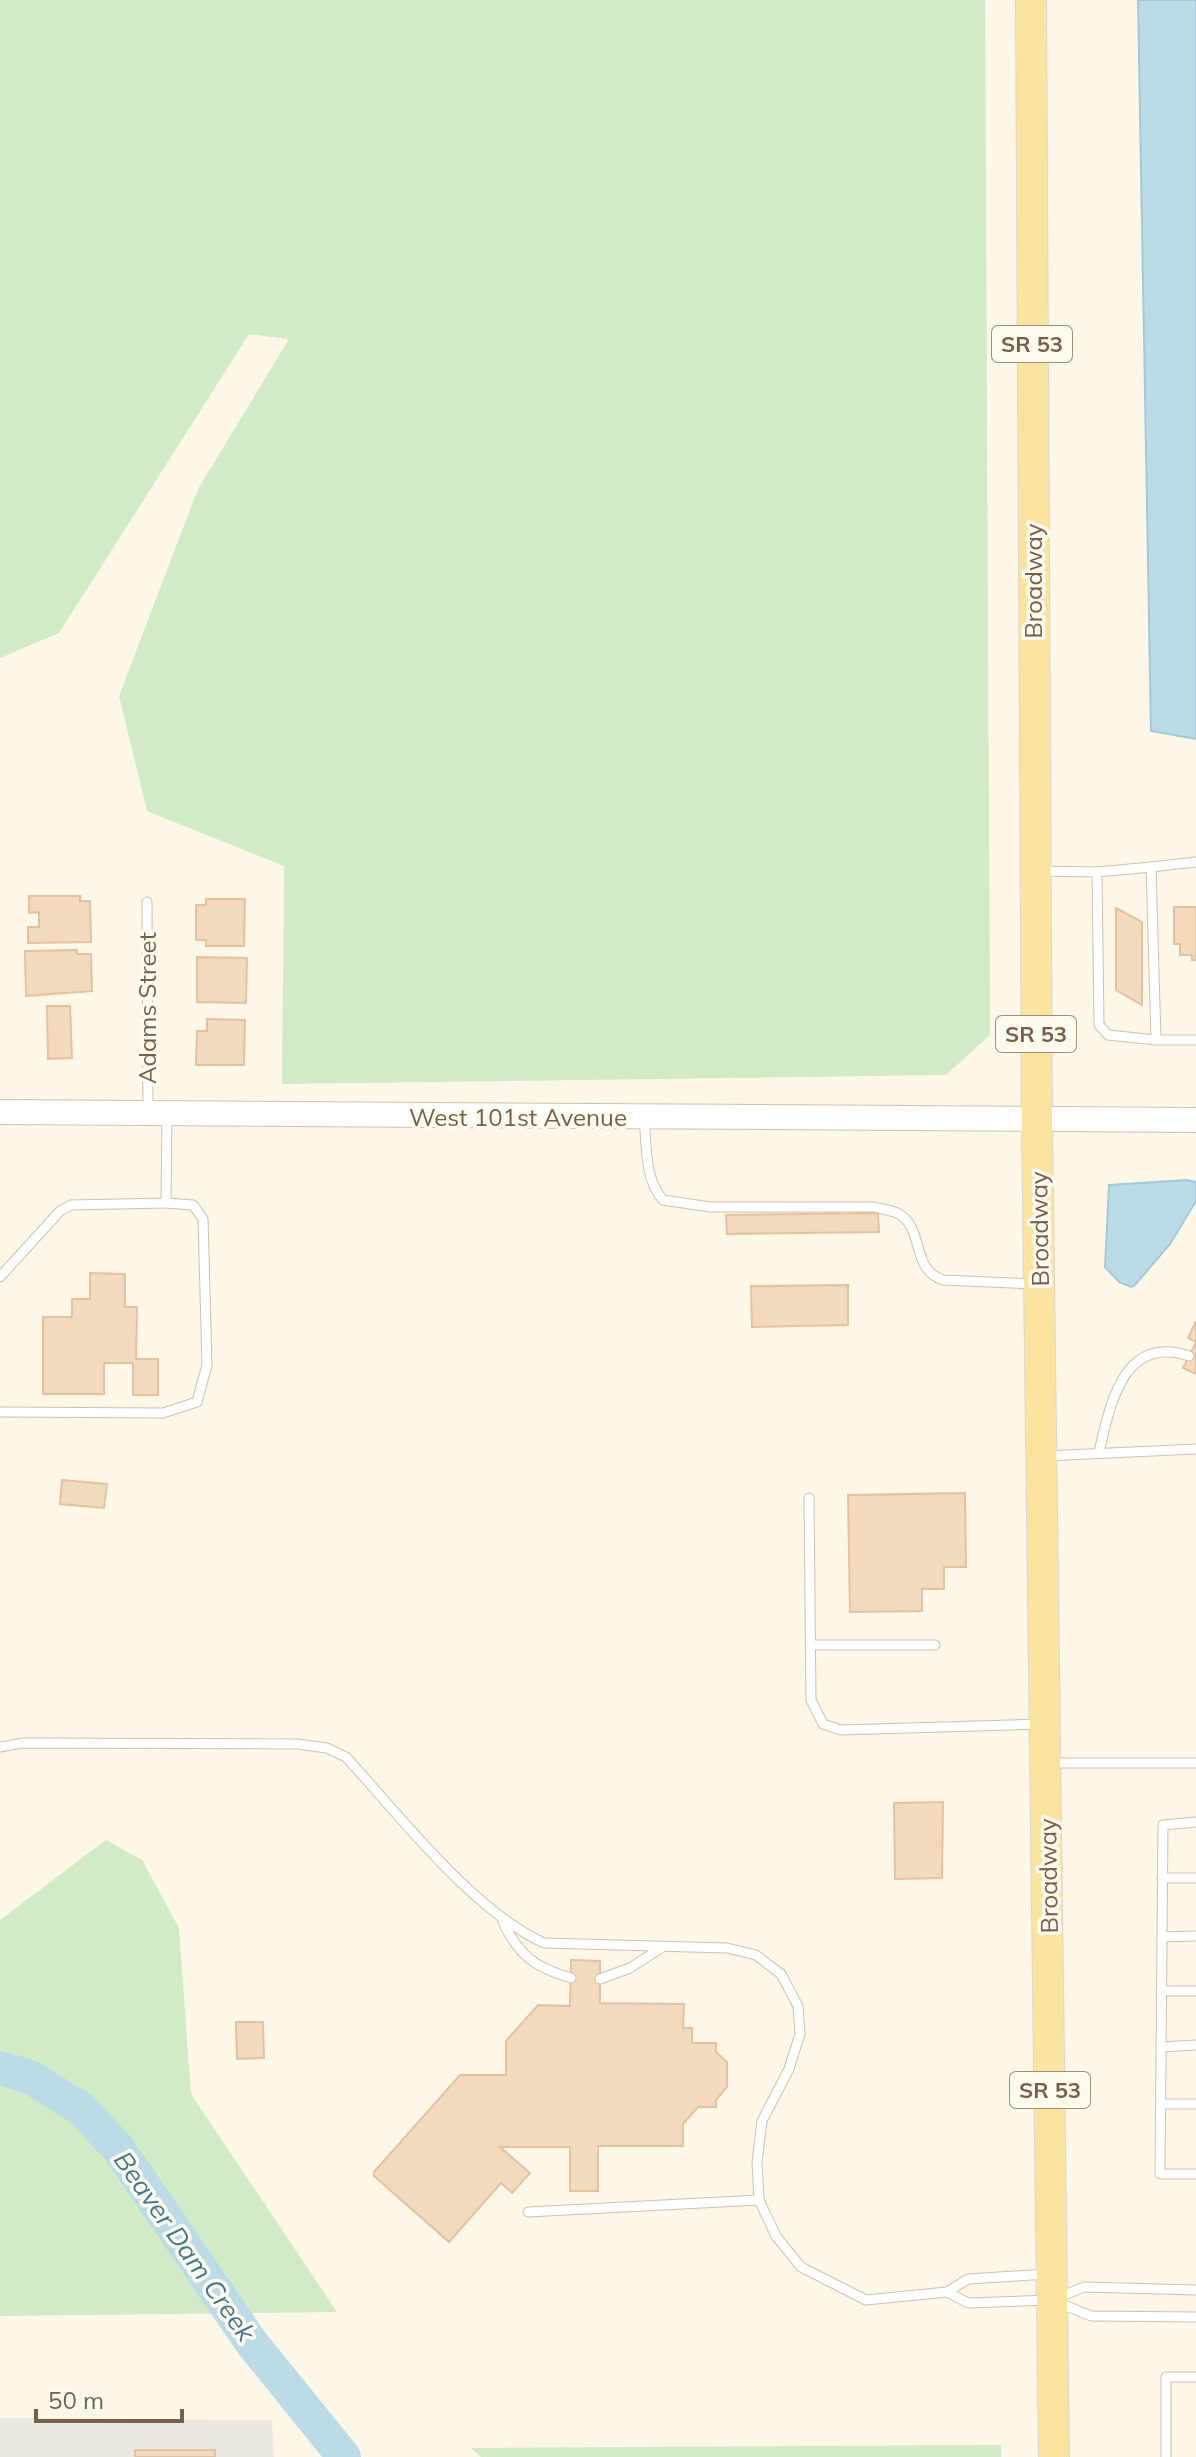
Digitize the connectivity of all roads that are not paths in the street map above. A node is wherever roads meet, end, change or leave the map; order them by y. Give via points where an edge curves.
1 (1031, 0) edge
2 (1196, 862) edge
3 (1151, 867) junction
4 (1035, 871) junction
5 (1097, 872) junction
6 (147, 902) dead end
7 (1156, 1040) junction
8 (1196, 1040) edge
9 (0, 1112) edge
10 (158, 1114) junction
11 (644, 1117) junction
12 (1037, 1120) junction
13 (1196, 1120) edge
14 (166, 1203) junction
15 (0, 1277) edge
16 (1039, 1284) junction
17 (1189, 1356) dead end
18 (0, 1412) edge
19 (1196, 1449) edge
20 (1099, 1452) junction
21 (1042, 1456) junction
22 (809, 1498) dead end
23 (810, 1645) junction
24 (935, 1645) dead end
25 (1046, 1723) junction
26 (0, 1747) edge
27 (1046, 1763) junction
28 (1196, 1763) edge
29 (1196, 1822) edge
30 (1162, 1878) junction
31 (1196, 1878) edge
32 (500, 1916) junction
33 (1196, 1936) edge
34 (1162, 1937) junction
35 (663, 1947) junction
36 (571, 1978) dead end
37 (600, 1979) dead end
38 (1161, 1991) junction
39 (1196, 1991) edge
40 (1196, 2045) edge
41 (1161, 2047) junction
42 (1161, 2104) junction
43 (1196, 2104) edge
44 (1196, 2174) edge
45 (759, 2200) junction
46 (528, 2212) dead end
47 (1052, 2287) junction
48 (1196, 2290) edge
49 (947, 2292) junction
50 (1196, 2317) edge
51 (1196, 2377) edge
52 (1054, 2457) edge
53 (1166, 2457) edge

1 - 4 main road, Broadway / SR 53
2 - 3 lane
3 - 5 lane
3 - 7 lane
4 - 5 lane
4 - 12 main road, Broadway / SR 53
5 - 7 lane via 1099,1025 1108,1035
6 - 10 lane, Adams Street
7 - 8 lane
9 - 10 street, West 101st Avenue
10 - 11 street, West 101st Avenue
10 - 14 lane, Adams Street
11 - 12 street, West 101st Avenue
11 - 16 lane via 650,1174 663,1200 710,1207 874,1207 898,1213 910,1223 932,1276
12 - 13 street, West 101st Avenue
12 - 16 main road, Broadway / SR 53
14 - 15 lane via 71,1205
14 - 18 lane via 193,1205 203,1219 207,1365 197,1402 163,1413
16 - 21 main road, Broadway / SR 53
17 - 20 lane via 1158,1353 1141,1359 1123,1376
19 - 20 lane
20 - 21 lane
21 - 25 main road, Broadway / SR 53
22 - 23 lane
23 - 24 lane
23 - 25 lane via 811,1700 829,1728
25 - 27 main road, Broadway / SR 53
26 - 32 lane via 23,1743 327,1748 346,1757
27 - 28 lane
27 - 47 main road, Broadway / SR 53
29 - 30 lane via 1163,1825
30 - 31 lane
30 - 34 lane
32 - 35 lane via 518,1932 544,1943
32 - 36 lane via 513,1942 540,1969
33 - 34 lane
34 - 38 lane
35 - 37 lane
35 - 45 lane via 727,1948 756,1955 781,1974 798,2006 800,2034 762,2121
38 - 39 lane
38 - 41 lane
40 - 41 lane
41 - 42 lane
42 - 43 lane
42 - 44 lane via 1160,2174
45 - 46 lane
45 - 49 lane via 776,2236 801,2267 836,2288 866,2300
47 - 48 lane
47 - 49 lane via 968,2279
47 - 49 lane via 968,2303
47 - 50 lane via 1091,2316
47 - 52 main road, Broadway / SR 53
51 - 53 lane via 1166,2377

